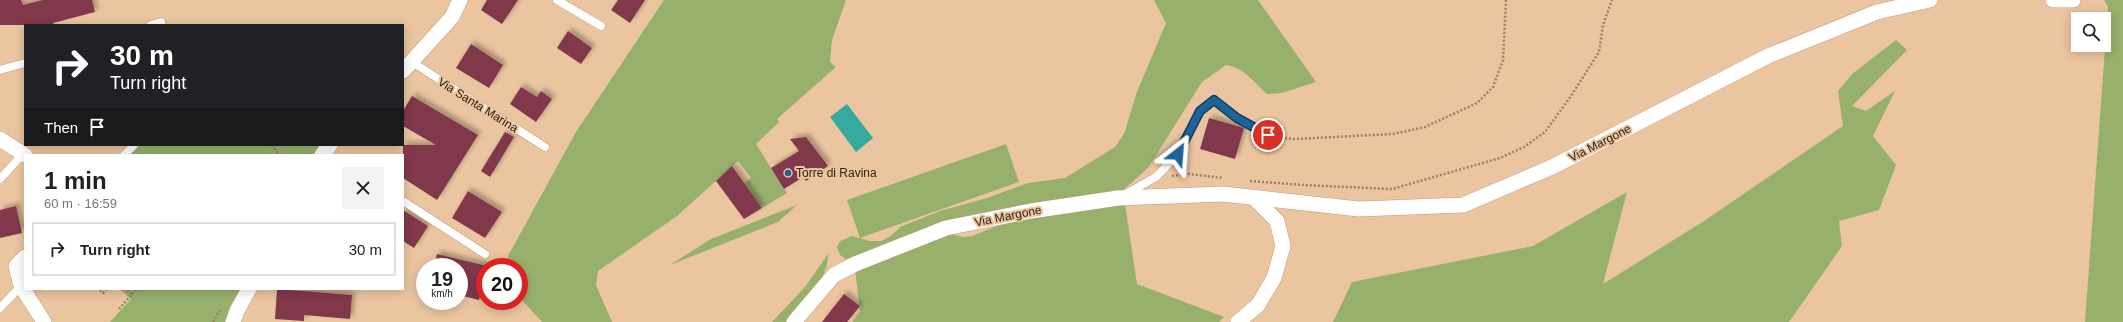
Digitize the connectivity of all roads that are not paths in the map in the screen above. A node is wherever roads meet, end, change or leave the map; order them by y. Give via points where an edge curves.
1 (460, 0) edge
2 (557, 0) edge
3 (1930, 0) edge
4 (2053, 0) edge
5 (2073, 0) edge
6 (161, 22) dead end
7 (154, 24) edge
8 (601, 26) dead end
9 (24, 63) edge
10 (407, 67) edge
11 (0, 70) edge
12 (1268, 135) road end
13 (0, 139) edge
14 (133, 146) edge
15 (545, 147) dead end
16 (125, 154) edge
17 (24, 155) edge
18 (0, 179) edge
19 (1118, 198) junction
20 (1254, 198) junction
21 (404, 202) edge
22 (485, 254) dead end
23 (24, 258) edge
24 (22, 286) junction
25 (24, 289) edge
26 (24, 290) edge
27 (248, 290) edge
28 (0, 308) edge
29 (44, 322) edge
30 (234, 322) edge
31 (794, 322) edge
32 (1238, 322) edge

1 - 10 street, Via Santa Marina via 452,17
2 - 8 lane
3 - 20 street, Via Margone via 1878,12 1768,56 1552,167 1463,205 1359,209
4 - 5 street
6 - 7 lane
9 - 11 lane
10 - 15 lane, Via Santa Marina
12 - 19 lane via 1237,118 1214,100 1200,111 1178,154 1156,177
13 - 17 street
14 - 16 lane
17 - 18 lane
19 - 20 street, Via Margone via 1223,194
19 - 31 street, Via Margone via 1031,211 946,228 839,271
20 - 32 street via 1277,221 1283,246 1274,278 1258,305
21 - 22 lane
23 - 24 street via 16,266
24 - 25 street
24 - 28 lane
26 - 29 street
27 - 30 street

